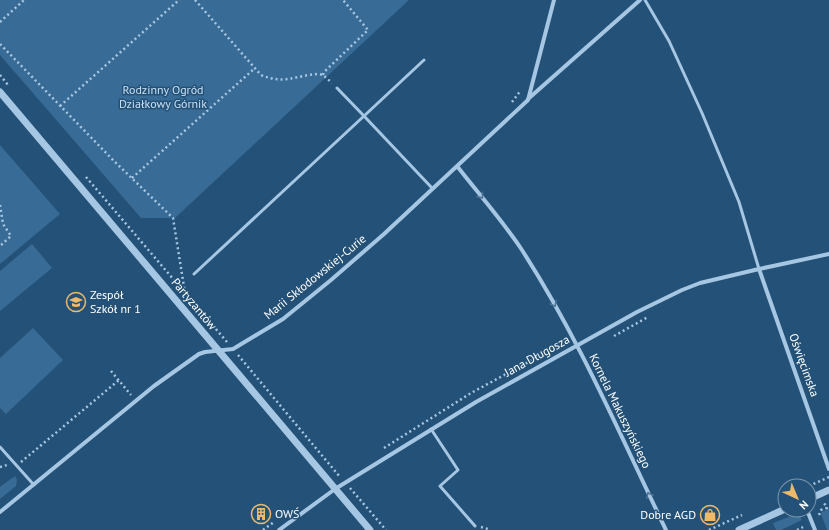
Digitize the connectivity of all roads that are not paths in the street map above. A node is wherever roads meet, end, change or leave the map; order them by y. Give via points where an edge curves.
1 (554, 0) edge
2 (640, 0) edge
3 (645, 0) edge
4 (424, 60) dead end
5 (337, 88) road end
6 (0, 92) edge
7 (528, 100) junction
8 (364, 116) junction
9 (457, 166) junction
10 (432, 188) junction
11 (829, 254) edge
12 (759, 269) junction
13 (194, 274) dead end
14 (576, 346) junction
15 (220, 351) junction
16 (431, 430) junction
17 (0, 447) edge
18 (829, 469) edge
19 (34, 485) junction
20 (335, 489) junction
21 (829, 490) edge
22 (817, 495) edge
23 (0, 512) edge
24 (777, 513) edge
25 (810, 518) edge
26 (474, 526) dead end
27 (279, 530) edge
28 (370, 530) edge
29 (666, 530) edge
30 (739, 530) edge
31 (815, 530) edge

1 - 7 street
2 - 7 street, Marii Skłodowskiej-Curie
3 - 12 lane via 669,41 707,126 739,202
4 - 8 lane
5 - 8 lane
6 - 15 street, Partyzantów
7 - 9 street, Marii Skłodowskiej-Curie
8 - 10 lane
8 - 13 lane
9 - 10 street, Marii Skłodowskiej-Curie
9 -> 14 street, Kornela Makuszyńskiego via 520,247
10 - 15 street, Marii Skłodowskiej-Curie via 384,234 283,318 233,350
11 - 12 street, Jana Długosza
12 - 14 street, Jana Długosza via 700,283 682,290
12 - 18 street, Oświęcimska
14 - 16 street, Jana Długosza
29 -> 14 street, Kornela Makuszyńskiego
15 - 19 street, Marii Skłodowskiej-Curie via 199,354 154,386
15 - 20 street, Partyzantów
16 - 20 street, Jana Długosza
16 - 26 lane via 458,470 440,486
17 - 19 lane
19 - 23 street, Marii Skłodowskiej-Curie
20 - 27 street, Jana Długosza
20 - 28 street, Partyzantów
21 - 22 street
24 - 30 street
25 - 31 street

